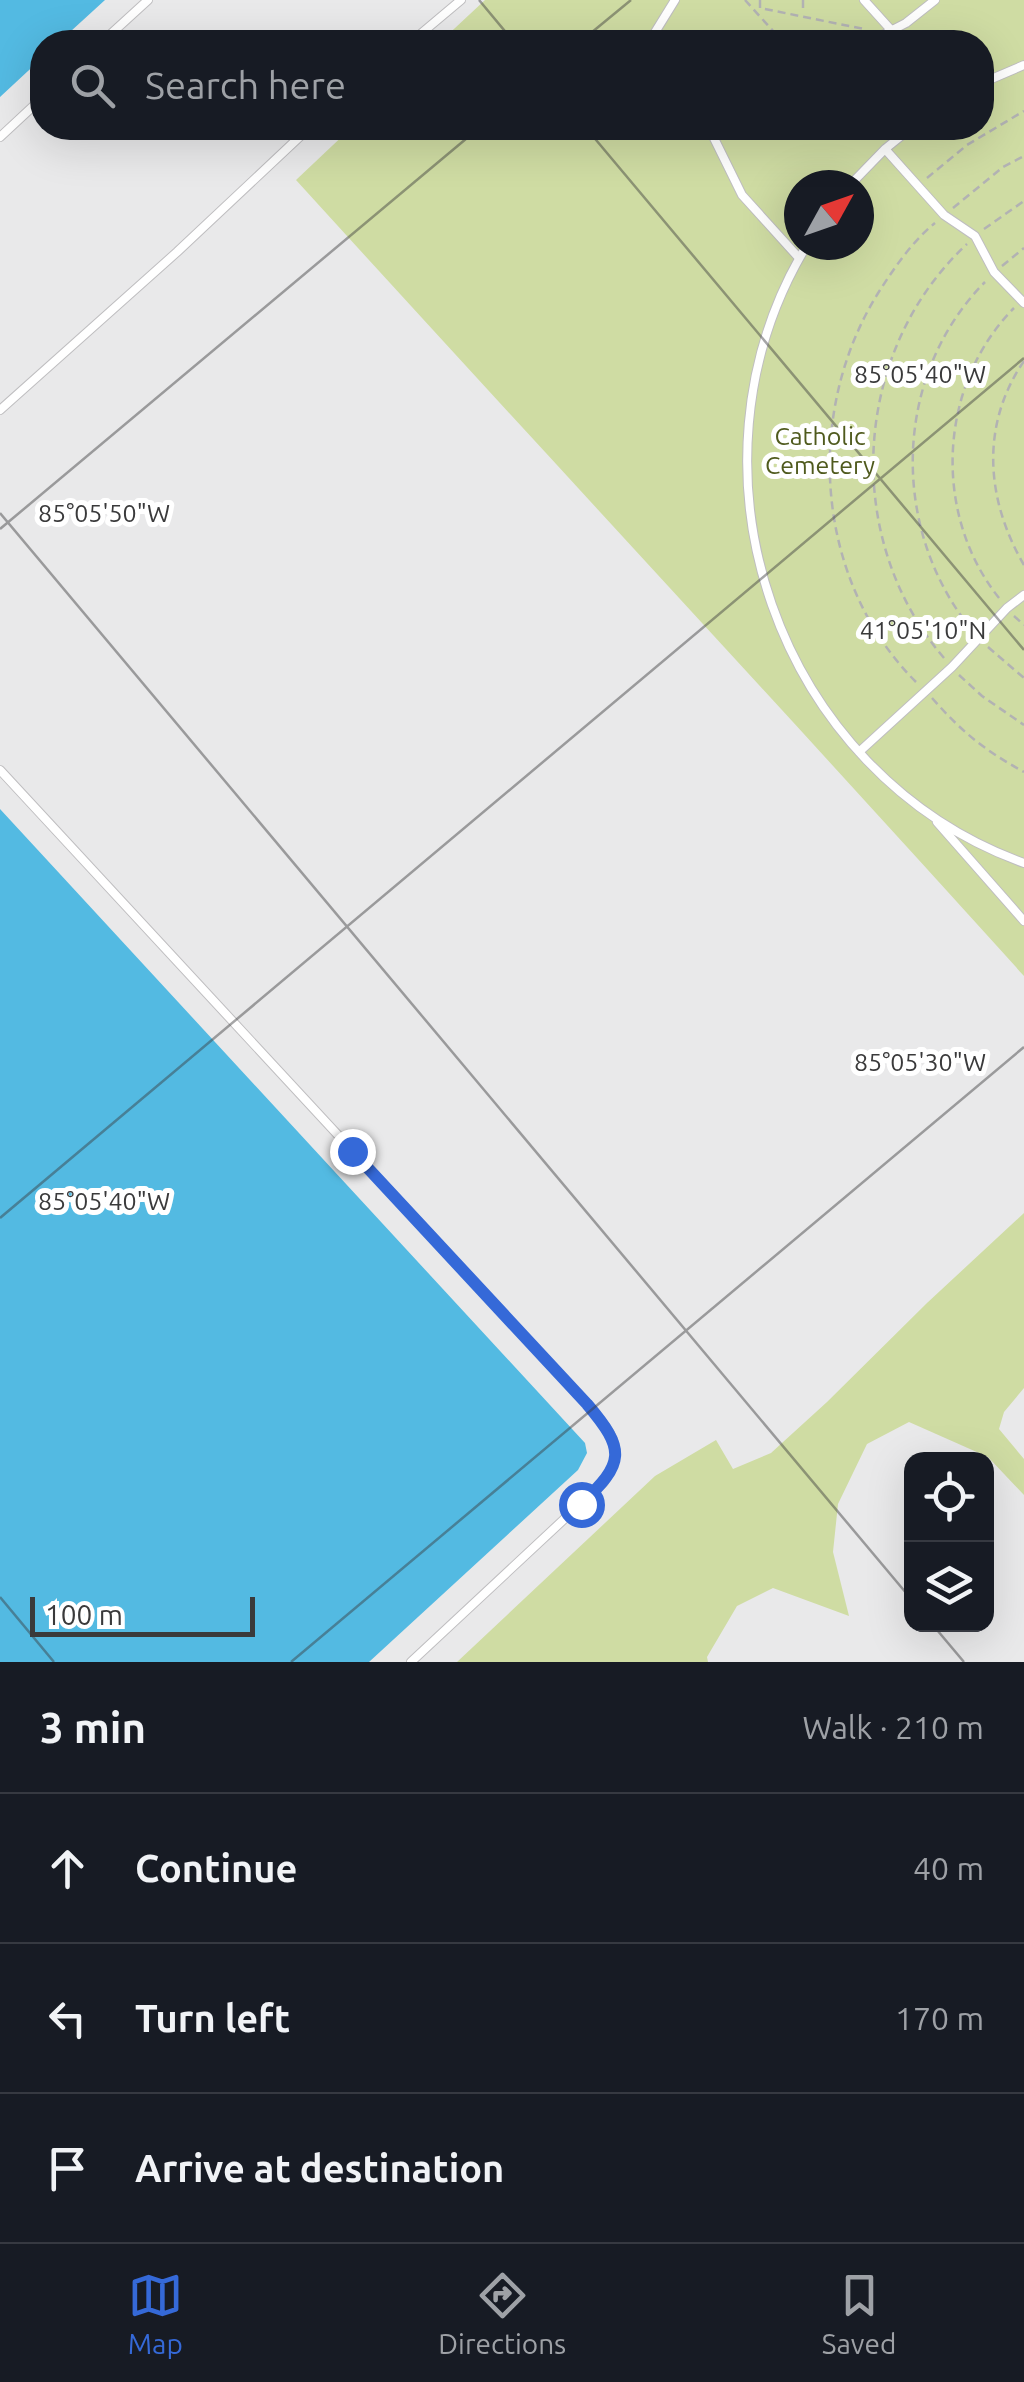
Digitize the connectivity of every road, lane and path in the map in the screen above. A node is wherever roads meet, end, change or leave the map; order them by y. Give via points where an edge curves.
1 (148, 0) edge
2 (461, 0) edge
3 (675, 0) edge
4 (745, 0) edge
5 (760, 0) edge
6 (803, 0) edge
7 (864, 0) edge
8 (935, 0) edge
9 (760, 8) junction
10 (756, 12) junction
11 (803, 16) junction
12 (115, 30) edge
13 (425, 30) edge
14 (656, 30) edge
15 (772, 30) edge
16 (874, 30) edge
17 (887, 30) edge
18 (893, 30) edge
19 (1024, 65) edge
20 (994, 78) edge
21 (30, 109) edge
22 (1024, 111) edge
23 (994, 128) edge
24 (0, 137) edge
25 (296, 140) edge
26 (715, 140) edge
27 (896, 140) edge
28 (974, 140) edge
29 (885, 149) junction
30 (1024, 156) edge
31 (865, 170) edge
32 (918, 186) junction
33 (1024, 202) edge
34 (944, 215) junction
35 (976, 236) junction
36 (784, 241) edge
37 (1024, 248) edge
38 (798, 260) edge
39 (994, 272) junction
40 (1023, 302) edge
41 (1024, 361) edge
42 (0, 410) edge
43 (1024, 564) edge
44 (1024, 595) edge
45 (1008, 608) junction
46 (1024, 625) edge
47 (980, 640) junction
48 (952, 668) junction
49 (1024, 678) edge
50 (925, 691) junction
51 (1024, 725) edge
52 (859, 752) junction
53 (0, 770) edge
54 (1024, 772) edge
55 (927, 812) junction
56 (987, 847) junction
57 (969, 858) junction
58 (1024, 863) edge
59 (1024, 921) edge
60 (411, 1662) edge

1 - 12 lane
2 - 13 lane
3 - 14 lane
4 - 10 path
5 - 9 path
6 - 11 path
7 - 17 lane
8 - 18 lane
9 - 10 path
9 - 11 path
10 - 15 path
11 - 16 path
19 - 20 lane
21 - 24 lane
22 - 23 path
25 - 42 lane
26 - 36 lane via 742,195
27 - 29 lane
28 - 32 path
29 - 31 lane
29 - 32 lane
30 - 34 path
32 - 34 lane
33 - 35 path
34 - 35 lane
34 - 50 path via 916,240 870,303 840,377 830,438 832,511 854,592 895,658
35 - 39 lane
35 - 48 path via 933,281 900,335 880,394 872,456 888,560 914,617
37 - 39 path
38 - 52 lane via 776,306 754,382 746,461 750,514 763,580 786,642 818,700
39 - 40 lane
39 - 47 path via 938,349 912,440 913,488 926,547 951,601
40 - 45 path via 972,369 952,451 964,535
41 - 43 path via 1000,409 992,455 996,501
44 - 45 lane
45 - 46 path
45 - 47 lane
47 - 48 lane
47 - 49 path
48 - 50 lane
48 - 51 path
50 - 52 lane
50 - 54 path via 980,746
52 - 55 lane
53 - 60 lane via 610,1434 616,1460 604,1482
55 - 56 lane
55 - 57 lane
56 - 57 lane
56 - 58 lane
57 - 59 lane

